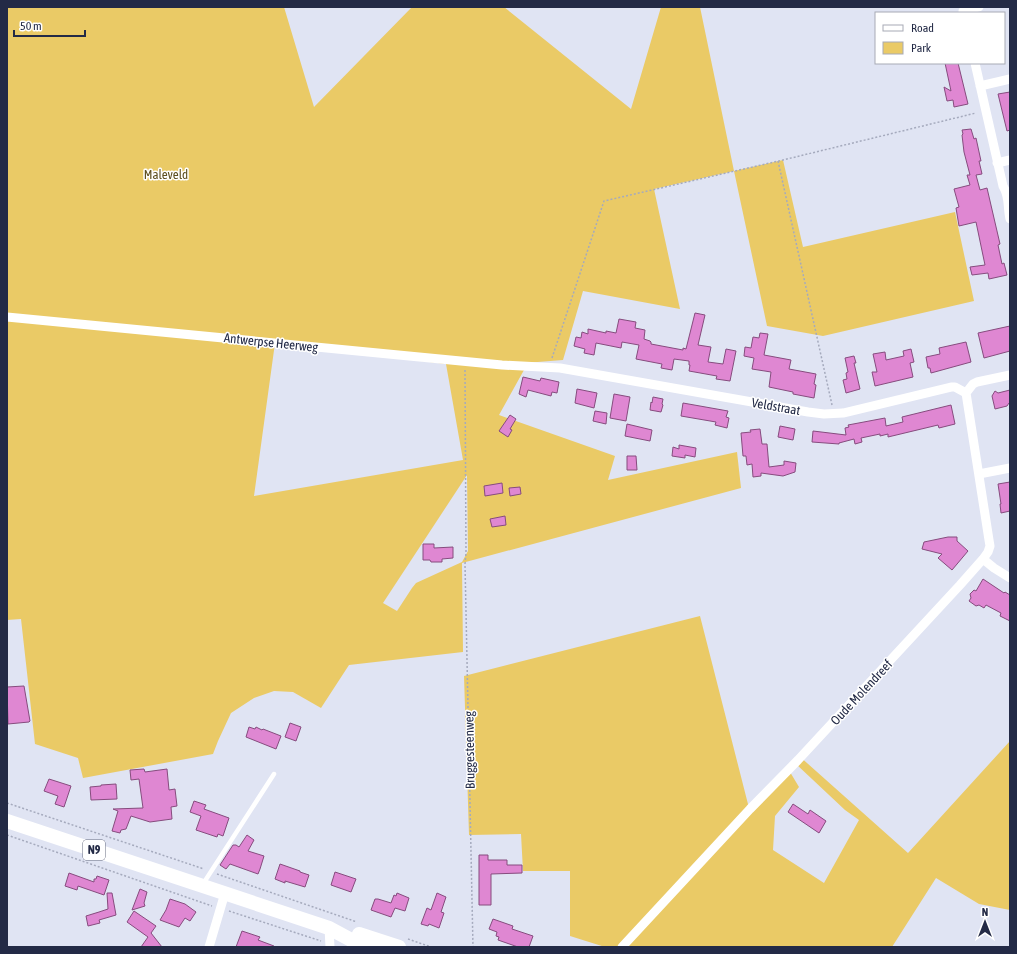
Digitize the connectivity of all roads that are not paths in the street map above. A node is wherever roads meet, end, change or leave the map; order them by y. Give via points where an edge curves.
1 (979, 7) edge
2 (963, 10) edge
3 (975, 64) edge
4 (1010, 79) edge
5 (980, 86) junction
6 (1010, 160) edge
7 (997, 162) junction
8 (1010, 219) edge
9 (7, 317) edge
10 (534, 367) joint
11 (1010, 375) edge
12 (966, 393) junction
13 (1010, 468) edge
14 (979, 474) junction
15 (982, 559) junction
16 (1010, 578) edge
17 (274, 774) dead end
18 (7, 820) edge
19 (199, 884) junction
20 (225, 893) junction
21 (329, 928) junction
22 (330, 945) edge
23 (208, 947) edge
24 (371, 947) edge
25 (399, 947) edge
26 (622, 947) edge

1 - 2 street
3 - 5 street
4 - 5 street
5 - 7 street
6 - 7 street
7 - 8 street via 1007,192
9 - 10 street, Antwerpse Heerweg via 502,366
10 - 12 street, Veldstraat via 560,368 824,414 844,413 951,387
11 - 12 street via 977,382
12 - 14 street, Oude Molendreef
13 - 14 street
14 - 15 street, Oude Molendreef via 990,546
15 - 16 street
15 - 26 street, Oude Molendreef
17 - 19 lane via 210,872
18 - 19 main road, N9
19 - 20 main road, N9
20 - 21 main road, N9
20 - 23 street
21 - 22 street
21 - 24 main road, N9 via 355,942
21 - 25 main road, N9 via 343,928

